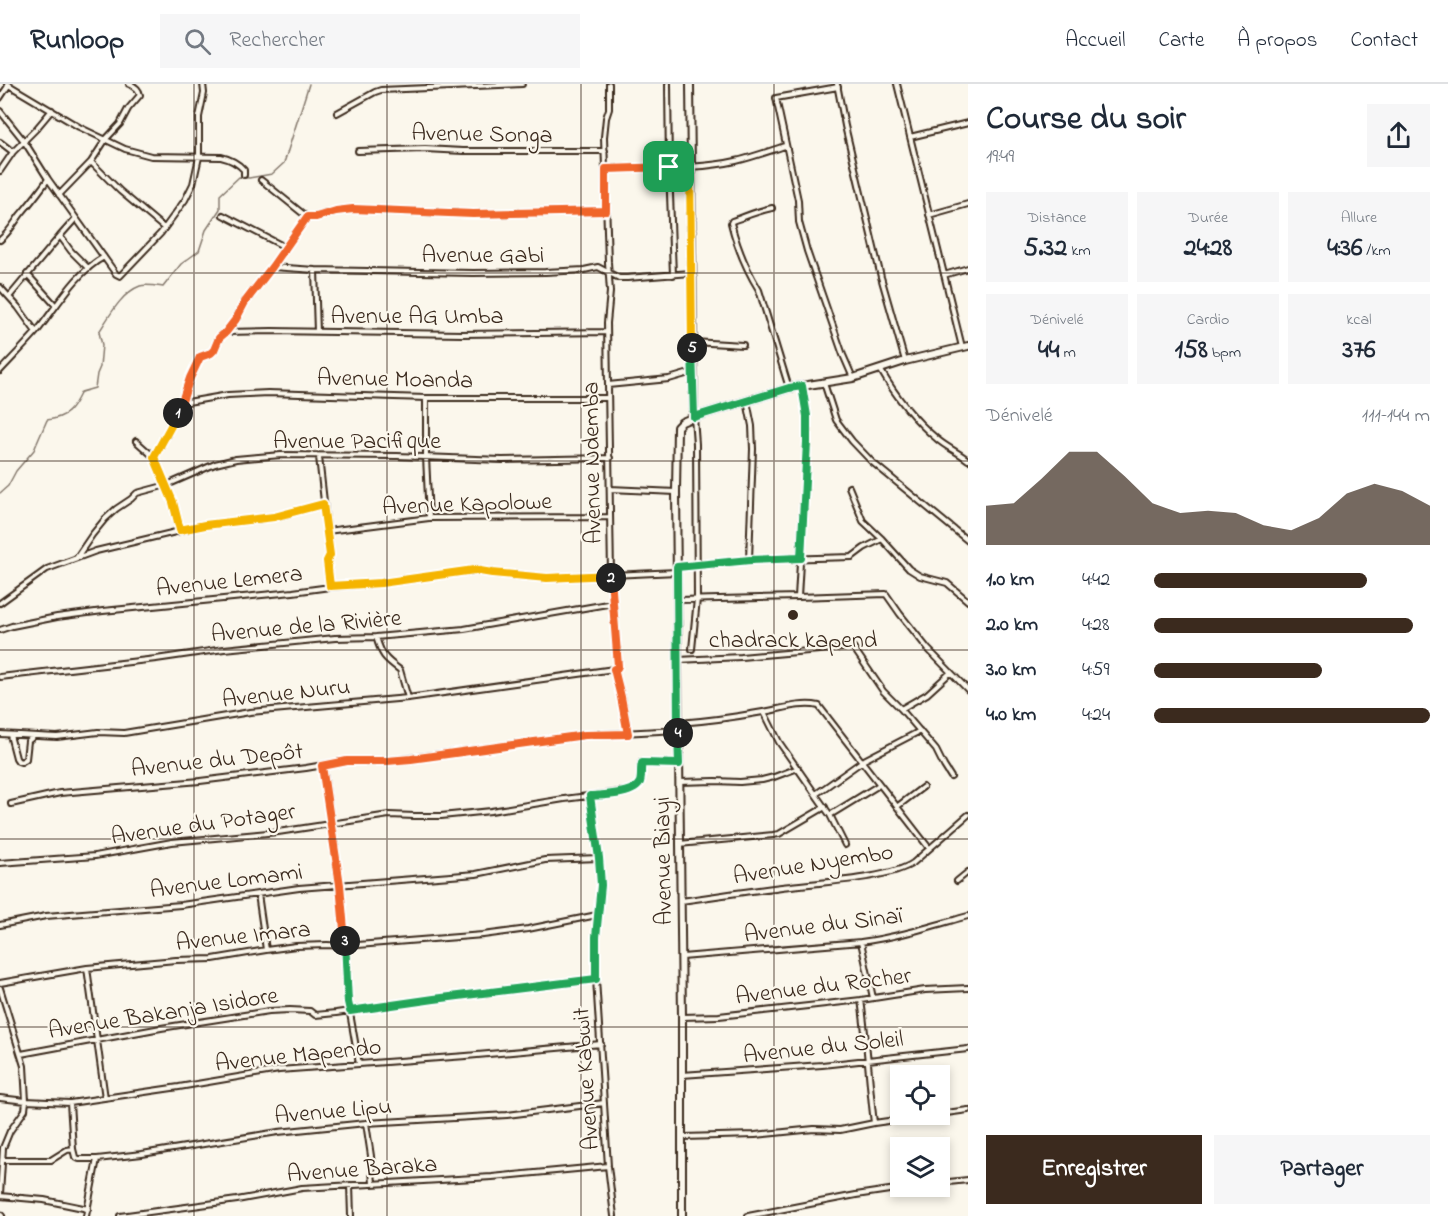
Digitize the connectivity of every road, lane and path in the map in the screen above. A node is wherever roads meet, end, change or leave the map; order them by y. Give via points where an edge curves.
1 (129, 84) edge
2 (203, 84) edge
3 (522, 84) edge
4 (609, 84) edge
5 (668, 84) edge
6 (690, 84) edge
7 (897, 84) edge
8 (8, 85) edge
9 (488, 85) edge
10 (837, 85) edge
11 (0, 98) edge
12 (52, 110) junction
13 (0, 111) edge
14 (338, 113) dead end
15 (968, 123) edge
16 (910, 137) junction
17 (106, 139) junction
18 (24, 141) junction
19 (0, 142) edge
20 (785, 146) junction
21 (358, 151) dead end
22 (605, 151) junction
23 (13, 152) junction
24 (199, 156) junction
25 (91, 162) junction
26 (669, 167) junction
27 (690, 167) junction
28 (606, 169) junction
29 (0, 171) edge
30 (244, 176) dead end
31 (48, 179) junction
32 (261, 180) dead end
33 (60, 195) junction
34 (968, 204) edge
35 (772, 208) dead end
36 (606, 211) junction
37 (224, 215) dead end
38 (929, 215) junction
39 (307, 217) junction
40 (76, 218) junction
41 (164, 228) junction
42 (60, 236) junction
43 (0, 240) edge
44 (285, 247) junction
45 (104, 257) junction
46 (272, 267) junction
47 (88, 268) junction
48 (968, 268) edge
49 (315, 270) junction
50 (609, 273) junction
51 (691, 273) junction
52 (27, 274) junction
53 (673, 275) junction
54 (944, 275) junction
55 (0, 287) edge
56 (9, 297) junction
57 (56, 306) junction
58 (36, 332) junction
59 (226, 332) junction
60 (317, 332) junction
61 (607, 332) junction
62 (692, 342) junction
63 (743, 345) dead end
64 (965, 347) edge
65 (905, 361) junction
66 (880, 369) junction
67 (0, 371) edge
68 (693, 372) junction
69 (853, 378) junction
70 (824, 383) junction
71 (608, 385) junction
72 (802, 386) junction
73 (789, 388) junction
74 (426, 398) junction
75 (608, 398) junction
76 (747, 401) junction
77 (182, 404) junction
78 (694, 417) junction
79 (136, 441) dead end
80 (154, 457) junction
81 (319, 457) junction
82 (426, 457) junction
83 (610, 458) junction
84 (968, 460) edge
85 (166, 485) junction
86 (849, 487) dead end
87 (610, 489) junction
88 (676, 492) junction
89 (323, 504) junction
90 (609, 517) junction
91 (429, 518) junction
92 (180, 530) junction
93 (327, 531) junction
94 (882, 539) junction
95 (968, 541) edge
96 (77, 557) junction
97 (801, 558) junction
98 (750, 560) junction
99 (696, 565) junction
100 (677, 570) junction
101 (611, 575) junction
102 (330, 586) junction
103 (798, 597) junction
104 (697, 599) junction
105 (677, 600) junction
106 (968, 601) edge
107 (0, 603) edge
108 (613, 603) junction
109 (0, 630) edge
110 (376, 637) junction
111 (692, 649) dead end
112 (678, 660) junction
113 (614, 669) junction
114 (950, 673) junction
115 (0, 677) edge
116 (968, 690) edge
117 (408, 698) junction
118 (901, 708) junction
119 (764, 712) junction
120 (678, 727) junction
121 (920, 731) junction
122 (0, 734) edge
123 (628, 734) junction
124 (10, 735) junction
125 (33, 737) junction
126 (862, 762) junction
127 (679, 764) junction
128 (322, 766) junction
129 (798, 768) junction
130 (951, 777) dead end
131 (679, 782) junction
132 (879, 784) junction
133 (922, 787) dead end
134 (816, 794) junction
135 (590, 796) junction
136 (11, 804) dead end
137 (898, 806) junction
138 (825, 807) junction
139 (830, 815) junction
140 (968, 815) edge
141 (331, 824) junction
142 (679, 844) junction
143 (845, 845) dead end
144 (929, 848) junction
145 (599, 858) junction
146 (0, 863) edge
147 (968, 872) edge
148 (957, 881) dead end
149 (340, 885) junction
150 (258, 894) junction
151 (680, 901) junction
152 (597, 915) junction
153 (968, 916) edge
154 (0, 925) edge
155 (861, 942) junction
156 (345, 946) junction
157 (266, 950) junction
158 (680, 957) junction
159 (87, 968) junction
160 (596, 979) junction
161 (0, 983) edge
162 (0, 988) edge
163 (968, 988) edge
164 (873, 998) junction
165 (861, 1000) junction
166 (350, 1011) junction
167 (682, 1017) junction
168 (98, 1039) junction
169 (601, 1044) junction
170 (968, 1048) edge
171 (21, 1054) junction
172 (868, 1060) junction
173 (359, 1064) junction
174 (682, 1075) junction
175 (0, 1098) edge
176 (105, 1098) junction
177 (26, 1101) junction
178 (604, 1102) junction
179 (70, 1103) junction
180 (968, 1110) edge
181 (950, 1112) edge
182 (890, 1121) edge
183 (366, 1123) junction
184 (874, 1123) junction
185 (682, 1137) junction
186 (73, 1149) junction
187 (97, 1159) junction
188 (2, 1160) junction
189 (608, 1166) junction
190 (968, 1180) edge
191 (950, 1182) edge
192 (373, 1184) junction
193 (350, 1185) junction
194 (890, 1190) edge
195 (0, 1195) edge
196 (88, 1209) junction
197 (86, 1216) edge
198 (120, 1216) edge
199 (351, 1216) edge
200 (614, 1216) edge
201 (682, 1216) edge
202 (748, 1216) edge

1 - 17 street via 140,95
2 - 24 street
3 - 9 street
4 - 22 street, Avenue Ndemba
5 - 26 street
6 - 27 street
7 - 16 street
8 - 11 street
8 - 12 street
9 - 14 street via 381,90
10 - 20 street via 776,98
10 - 65 street via 881,277
12 - 17 street
12 - 18 street
13 - 18 street
15 - 16 street
16 - 38 street
17 - 24 street via 151,156
17 - 25 street
18 - 23 street
18 - 31 street
19 - 23 street
20 - 27 street via 736,161
20 - 69 street via 804,241
21 - 22 street, Avenue Songa
22 - 28 street, Avenue Ndemba
23 - 29 street
24 - 30 street via 232,160 243,168
24 - 41 street via 185,200
25 - 33 street
25 - 41 street
26 - 27 street
26 - 28 street
26 - 53 street
27 - 51 street
28 - 36 street, Avenue Ndemba
31 - 33 street
31 - 43 street
32 - 39 street
33 - 40 street
34 - 38 street
35 - 73 street via 731,223 750,277 759,290
36 - 39 street via 473,214 353,209
36 - 50 street, Avenue Ndemba
37 - 44 street
38 - 54 street
39 - 44 street
40 - 42 street
40 - 45 street
41 - 45 street via 120,276
42 - 47 street
42 - 52 street
44 - 46 street
45 - 47 street
46 - 49 street, Avenue Gabi
46 - 59 street
47 - 57 street
48 - 54 street
49 - 50 street, Avenue Gabi via 473,273 598,267
49 - 60 street
50 - 53 street, Avenue Gabi via 619,278
50 - 61 street, Avenue Ndemba
51 - 53 street, Avenue Gabi
51 - 62 street
52 - 56 street
52 - 57 street
54 - 64 street
55 - 56 street
56 - 58 street
57 - 58 street
58 - 67 street
59 - 60 street, Avenue AG Umba
59 - 77 street via 211,353 200,357
60 - 61 street, Avenue AG Umba
61 - 71 street, Avenue Ndemba
62 - 63 street
62 - 68 street
64 - 65 street
65 - 66 street
66 - 69 street
66 - 84 street via 927,430
68 - 71 street via 669,379
68 - 78 street
69 - 70 street
70 - 72 street
70 - 95 street via 836,420 852,441
71 - 75 street, Avenue Ndemba
72 - 73 street
72 - 97 street via 807,442
73 - 76 street
74 - 75 street, Avenue Moanda
74 - 77 street, Avenue Moanda via 268,393 228,395
74 - 82 street
75 - 83 street, Avenue Ndemba
76 - 78 street
76 - 98 street via 753,449
77 - 80 street
78 - 88 street, Avenue Biayi via 677,427
78 - 99 street
79 - 80 street
80 - 85 street
81 - 82 street, Avenue Pacifique
81 - 85 street, Avenue Pacifique via 236,459
81 - 89 street
82 - 83 street, Avenue Pacifique
82 - 91 street
83 - 87 street, Avenue Ndemba
85 - 92 street
85 - 96 street, Avenue Pacifique via 137,493 116,508
86 - 94 street via 863,521
87 - 88 street
87 - 90 street, Avenue Ndemba
88 - 100 street, Avenue Biayi
89 - 92 street via 274,517
89 - 93 street
90 - 91 street, Avenue Kapolowe
90 - 101 street, Avenue Ndemba
91 - 93 street, Avenue Kapolowe
92 - 96 street
93 - 102 street
94 - 97 street, Avenue Lemera via 852,557
94 - 106 street via 915,574 947,583
96 - 107 street via 47,569
97 - 98 street, Avenue Lemera
97 - 103 street
98 - 99 street, Avenue Lemera
99 - 100 street, Avenue Lemera
99 - 104 street
100 - 101 street, Avenue Lemera
100 - 105 street, Avenue Biayi
101 - 102 street, Avenue Lemera via 547,578 474,570
101 - 108 street, Avenue Ndemba
102 - 109 street, Avenue Lemera via 92,612
103 - 104 street
103 - 114 street via 887,594
104 - 105 street
104 - 111 street
105 - 112 street, Avenue Biayi
108 - 110 street, Avenue de la Rivière via 464,629
108 - 113 street, Avenue Ndemba via 618,666
110 - 115 street, Avenue de la Rivière via 224,649
110 - 117 street via 381,652 400,670
112 - 118 street via 853,647
112 - 120 street, Avenue Biayi
113 - 117 street, Avenue Nuru
113 - 123 street, Avenue Ndemba
114 - 116 street
114 - 118 street via 927,694
117 - 125 street, Avenue Nuru via 250,712 124,733
118 - 121 street
119 - 120 street, Avenue du Depôt
119 - 126 street, Avenue du Depôt via 819,706
119 - 129 street
120 - 123 street, Avenue du Depôt
120 - 127 street, Avenue Biayi
121 - 126 street
121 - 130 street
122 - 124 street
123 - 128 street, Avenue du Depôt via 585,735 411,759 347,761
124 - 125 street, Avenue Nuru
124 - 125 street via 18,762 26,759 28,741
126 - 132 street
126 - 134 street
127 - 131 street, Avenue Biayi
127 - 135 street, Avenue du Potager via 642,763 641,780 634,789
128 - 136 street, Avenue du Depôt via 60,793
128 - 141 street
129 - 131 street via 762,780
129 - 134 street
131 - 142 street, Avenue Biayi
132 - 137 street
132 - 139 street
133 - 137 street
134 - 138 street
135 - 141 street, Avenue du Potager via 491,811 441,816 389,815
135 - 145 street, Avenue Kabwit
137 - 144 street
138 - 139 street
138 - 142 street via 773,836
139 - 143 street
140 - 144 street, Avenue Nyembo
141 - 146 street, Avenue du Potager via 172,842 95,856
141 - 149 street
142 - 151 street, Avenue Biayi
144 - 151 street, Avenue Nyembo via 894,872
145 - 149 street, Avenue Lomami via 545,860 476,874
145 - 152 street, Avenue Kabwit
147 - 148 street
149 - 150 street, Avenue Lomami
149 - 156 street
150 - 154 street, Avenue Lomami via 46,916
150 - 157 street
151 - 158 street, Avenue Biayi
152 - 156 street, Avenue Imara via 517,930
152 - 160 street, Avenue Kabwit
153 - 155 street, Avenue du Sinaï
155 - 158 street, Avenue du Sinaï
155 - 164 street
156 - 157 street, Avenue Imara
156 - 166 street
157 - 159 street, Avenue Imara via 213,959
158 - 167 street, Avenue Biayi
159 - 161 street, Avenue Imara
159 - 168 street
160 - 166 street, Avenue Bakanja Isidore
160 - 169 street, Avenue Kabwit
162 - 171 street
163 - 164 street, Avenue du Rocher
164 - 165 street, Avenue du Rocher
165 - 167 street, Avenue du Rocher
165 - 172 street
166 - 168 street, Avenue Bakanja Isidore via 315,1015 304,1010 279,1010
166 - 173 street
167 - 174 street, Avenue Biayi
168 - 171 street, Avenue Bakanja Isidore
168 - 176 street
169 - 173 street, Avenue Mapendo
169 - 178 street, Avenue Kabwit
170 - 172 street, Avenue du Soleil
171 - 177 street
172 - 174 street, Avenue du Soleil
172 - 184 street
173 - 176 street, Avenue Mapendo via 279,1070
174 - 185 street, Avenue Biayi
175 - 177 street, Avenue Mapendo
176 - 179 street, Avenue Mapendo
177 - 179 street, Avenue Mapendo
177 - 188 street via 25,1110 3,1148
178 - 183 street, Avenue Lipu via 507,1115
178 - 189 street, Avenue Kabwit
179 - 186 street
180 - 181 street
182 - 184 street
183 - 187 street, Avenue Lipu
183 - 192 street
184 - 185 street via 840,1130 814,1128
185 - 201 street, Avenue Biayi
186 - 187 street, Avenue Lipu via 78,1159
186 - 188 street via 51,1160
187 - 196 street
188 - 195 street
189 - 192 street, Avenue Baraka
189 - 200 street, Avenue Kabwit
190 - 191 street
192 - 193 street, Avenue Baraka
193 - 198 street, Avenue Baraka via 302,1188
193 - 199 street
194 - 202 street
195 - 196 street
196 - 197 street

